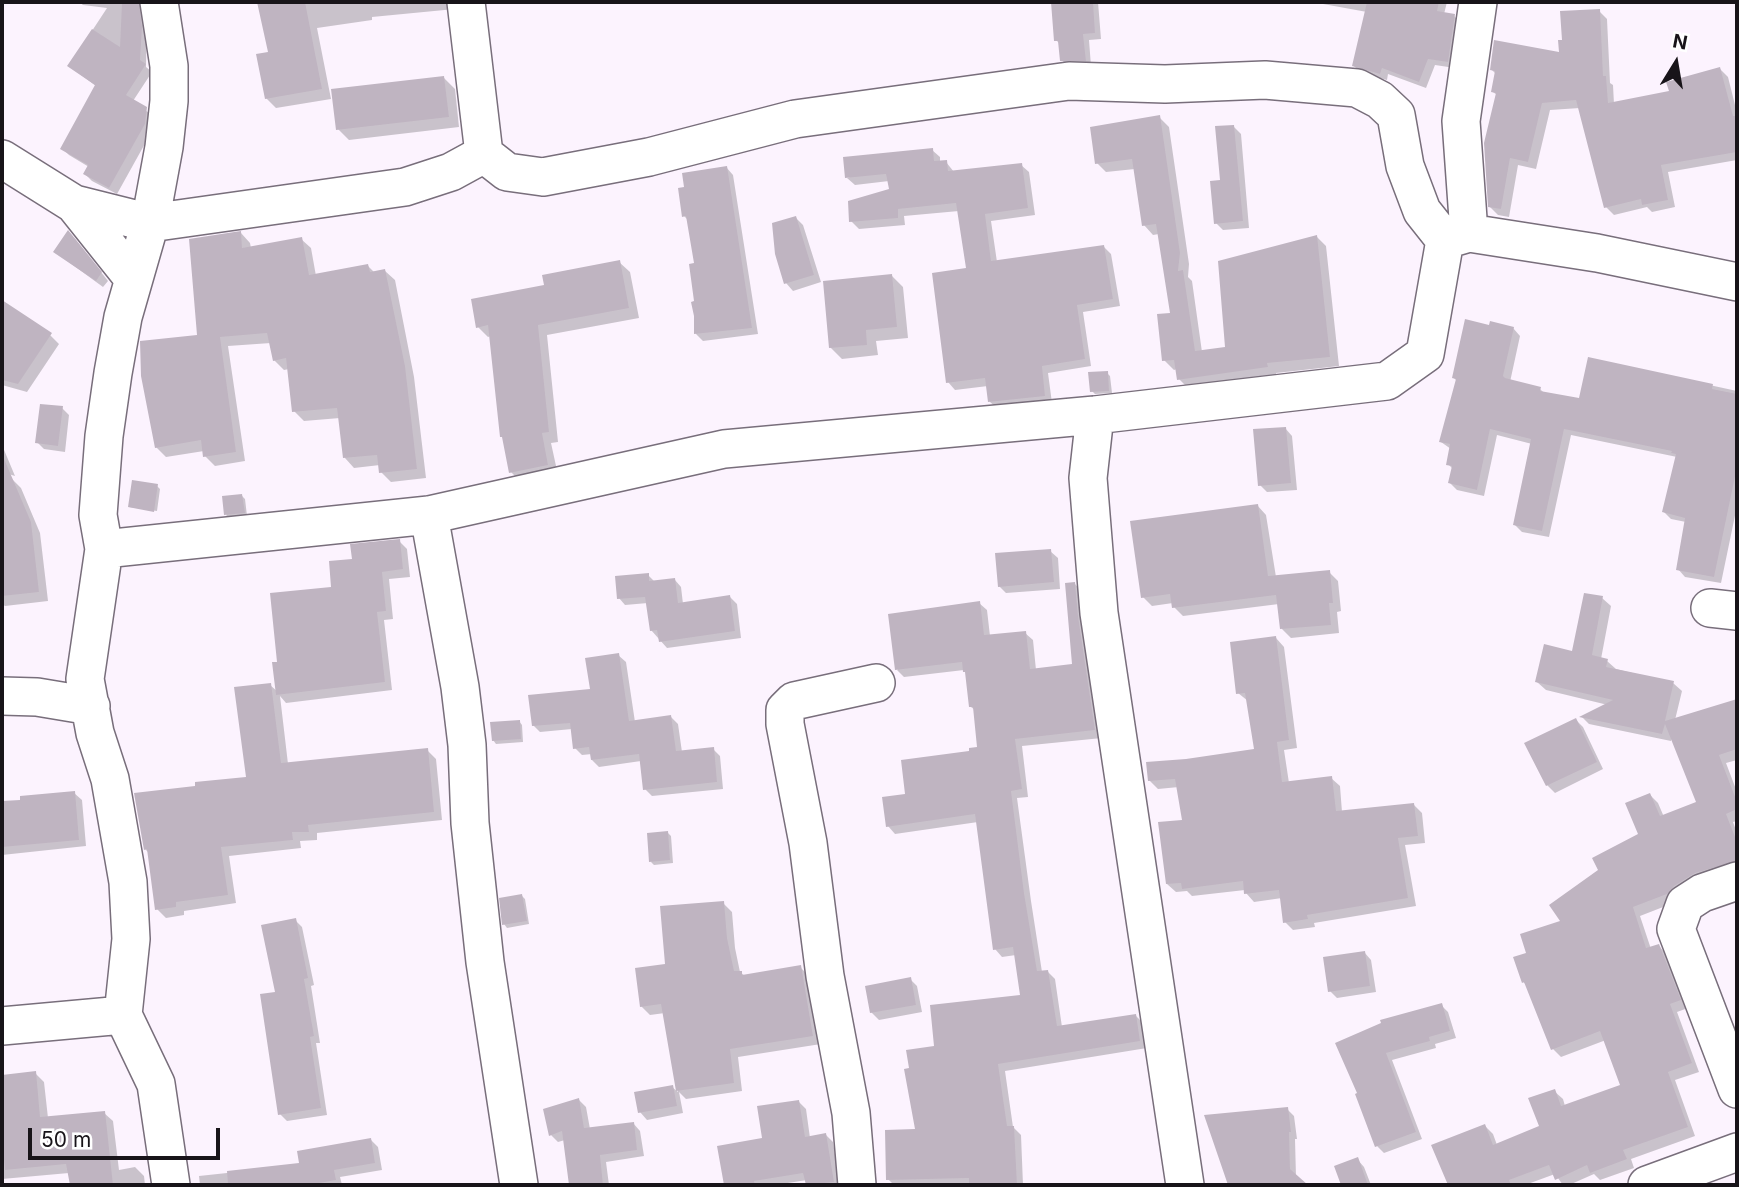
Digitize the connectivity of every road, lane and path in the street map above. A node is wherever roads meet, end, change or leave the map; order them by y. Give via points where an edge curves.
1 (159, 2) edge
2 (466, 2) edge
3 (1478, 2) edge
4 (484, 154) junction
5 (2, 159) edge
6 (74, 204) junction
7 (150, 223) junction
8 (1457, 237) junction
9 (133, 278) junction
10 (1737, 282) edge
11 (1095, 415) junction
12 (429, 515) junction
13 (104, 549) junction
14 (876, 683) dead end
15 (2, 696) edge
16 (91, 706) junction
17 (1737, 881) edge
18 (123, 1015) junction
19 (2, 1026) edge
20 (1737, 1089) edge
21 (1737, 1152) edge
22 (171, 1185) edge
23 (520, 1185) edge
24 (857, 1185) edge
25 (1185, 1185) edge
26 (1647, 1185) edge

1 - 7 street via 169,66 169,101
2 - 4 street
3 - 8 street via 1461,121
4 - 7 street via 451,172 405,187
4 - 8 street via 508,172 543,177 649,158 794,119 1069,81 1165,84 1265,79 1357,88 1380,100 1396,115 1405,166 1422,211
5 - 6 street
6 - 7 street
6 - 9 street
7 - 9 street
8 - 10 street via 1597,253
8 - 11 street via 1425,354 1387,381
9 - 13 street via 104,436 98,515
11 - 12 street via 724,449
11 - 25 street via 1088,478 1099,613
12 - 13 street
12 - 23 street via 460,687 485,962
13 - 16 street via 85,679
14 - 24 street via 794,701 785,710 825,976 851,1113
15 - 16 street
16 - 18 street via 110,779 128,882 131,939
17 - 20 street via 1685,904 1676,929
18 - 19 street
18 - 22 street via 156,1083
21 - 26 street

